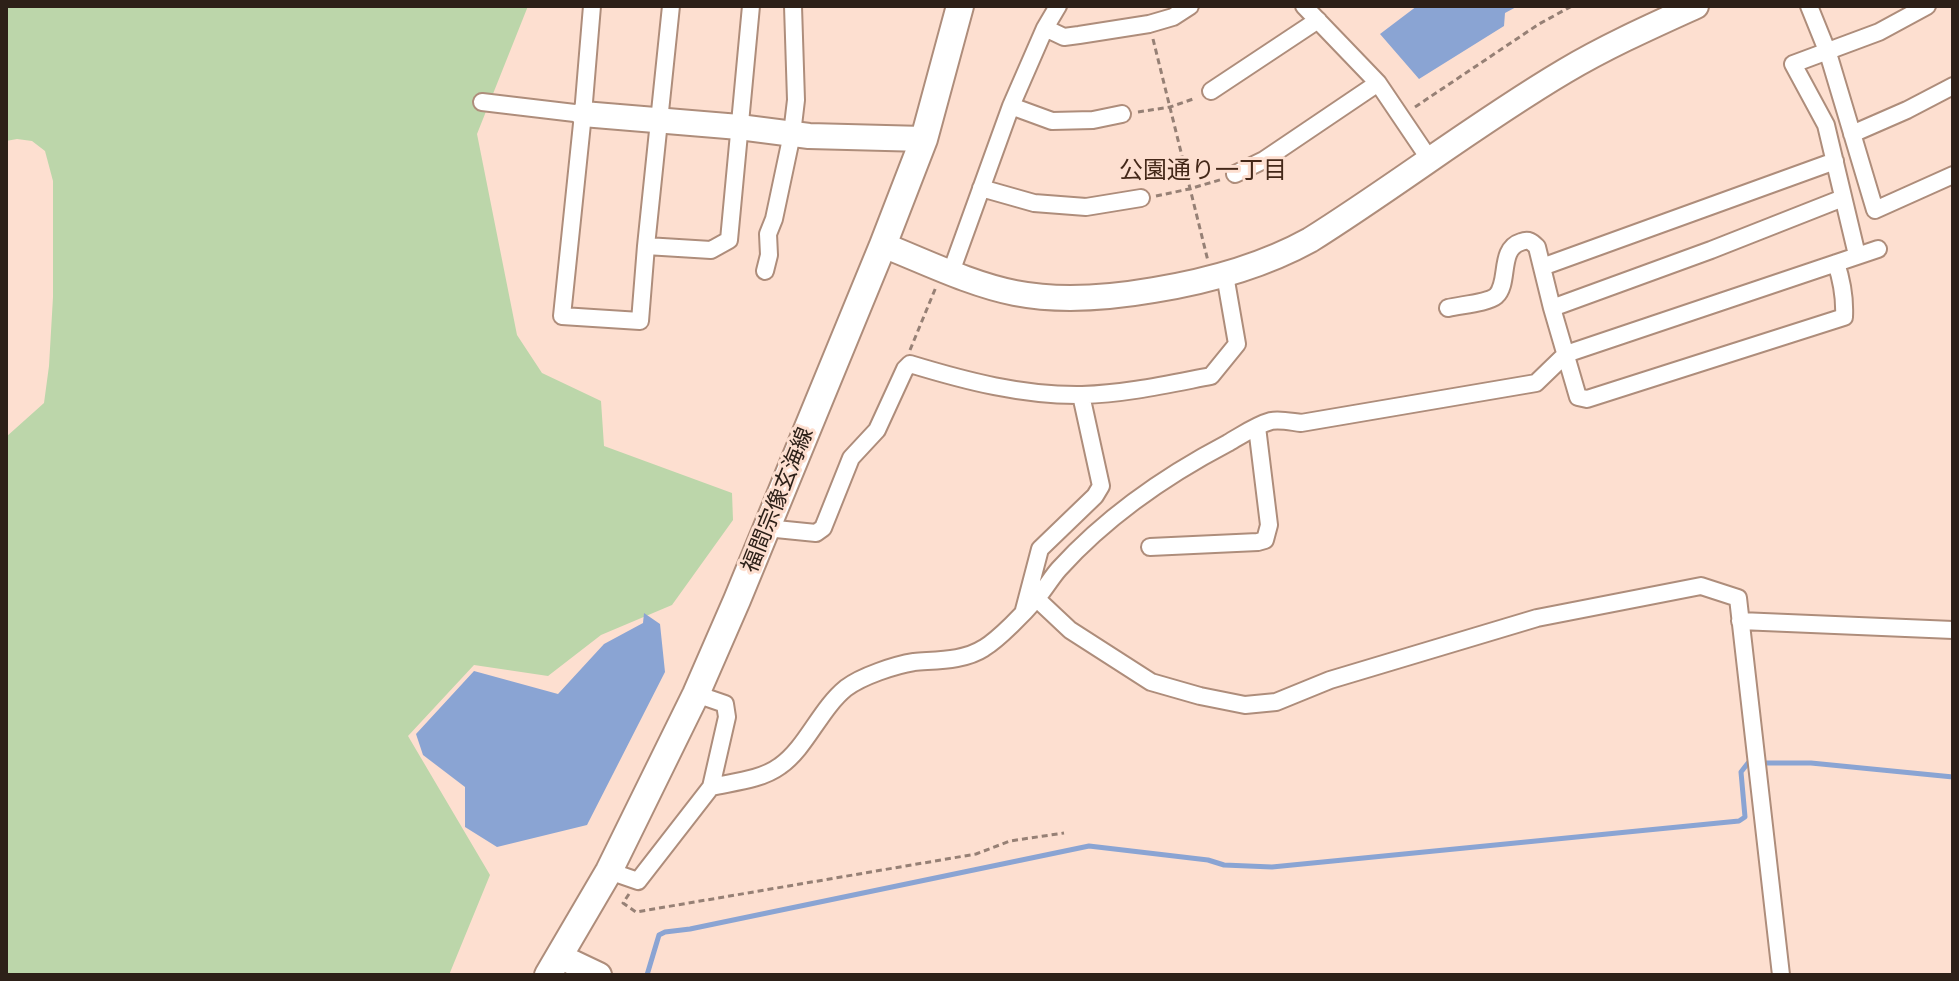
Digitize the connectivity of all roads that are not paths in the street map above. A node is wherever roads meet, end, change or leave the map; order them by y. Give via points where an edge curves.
1 (592, 6) edge
2 (671, 6) edge
3 (751, 6) edge
4 (793, 6) edge
5 (960, 6) edge
6 (1058, 6) edge
7 (1190, 6) edge
8 (1304, 6) edge
9 (1695, 6) edge
10 (1809, 6) edge
11 (1927, 6) edge
12 (1318, 20) junction
13 (1045, 28) junction
14 (1828, 53) junction
15 (1378, 83) junction
16 (1953, 86) edge
17 (1211, 91) road end
18 (482, 102) dead end
19 (1011, 106) junction
20 (583, 114) junction
21 (1122, 114) road end
22 (658, 120) junction
23 (739, 127) junction
24 (792, 134) junction
25 (1852, 134) junction
26 (924, 139) junction
27 (1430, 160) junction
28 (1835, 161) junction
29 (1235, 174) road end
30 (1953, 175) edge
31 (981, 188) junction
32 (1141, 198) road end
33 (1843, 198) junction
34 (883, 245) junction
35 (646, 246) junction
36 (1878, 249) dead end
37 (1857, 255) junction
38 (1836, 263) junction
39 (1542, 267) junction
40 (947, 270) junction
41 (765, 271) dead end
42 (1218, 277) junction
43 (1448, 308) dead end
44 (1552, 308) junction
45 (1566, 354) junction
46 (1081, 395) junction
47 (1257, 427) junction
48 (766, 528) junction
49 (1150, 547) dead end
50 (1037, 599) junction
51 (1024, 611) junction
52 (1740, 621) junction
53 (1953, 630) edge
54 (696, 694) junction
55 (711, 787) junction
56 (609, 871) junction
57 (554, 966) edge
58 (599, 975) edge
59 (1781, 975) edge

1 - 20 street
2 - 22 street
3 - 23 street
4 - 24 street
5 - 26 main road, 福間宗像玄海線
6 - 13 street
7 - 13 street via 1149,24 1064,37
8 - 12 street
9 - 27 street via 1568,69
10 - 14 street
11 - 14 street
12 - 15 street
12 - 17 street
13 - 19 street
14 - 25 street
14 - 28 street via 1793,64 1826,125
15 - 27 street
15 - 29 street
16 - 25 street
18 - 20 street
19 - 21 street via 1052,121
19 - 31 street
20 - 22 street
20 - 35 street via 562,316 640,321
22 - 23 street
22 - 35 street
23 - 24 street
23 - 35 street via 729,240 711,250
24 - 26 street
24 - 41 street via 768,234
25 - 30 street via 1875,210
26 - 34 main road, 福間宗像玄海線
27 - 42 street via 1310,240
28 - 33 street
28 - 39 street
31 - 32 street via 1034,203 1086,207
31 - 40 street
33 - 37 street
33 - 44 street
34 - 40 street
34 - 48 main road, 福間宗像玄海線
36 - 37 street
37 - 38 street
38 - 45 street
38 - 45 street via 1844,317 1587,399 1578,397
39 - 43 street via 1532,241 1517,243 1505,263 1498,295
39 - 44 street
40 - 42 street via 1011,292 1055,298 1099,298
42 - 46 street via 1237,344 1211,376
44 - 45 street
45 - 47 street via 1536,383 1301,423 1274,420
46 - 48 street via 1011,389 910,364 877,430 851,458 823,528 816,533
46 - 51 street via 1101,486 1040,549
47 - 49 street via 1269,525 1265,540
47 - 50 street via 1159,482 1116,515 1083,544
48 - 54 main road, 福間宗像玄海線
50 - 51 street
50 - 52 street via 1070,630 1151,682 1245,705 1276,702 1330,680 1537,618 1701,586 1738,598
51 - 55 street via 983,649 952,660 909,663 847,687 781,766 765,775
52 - 53 street
52 - 59 street
54 - 55 street via 725,704 727,717
54 - 56 main road, 福間宗像玄海線
55 - 56 street via 638,881
56 - 57 main road, 福間宗像玄海線
57 - 58 street

